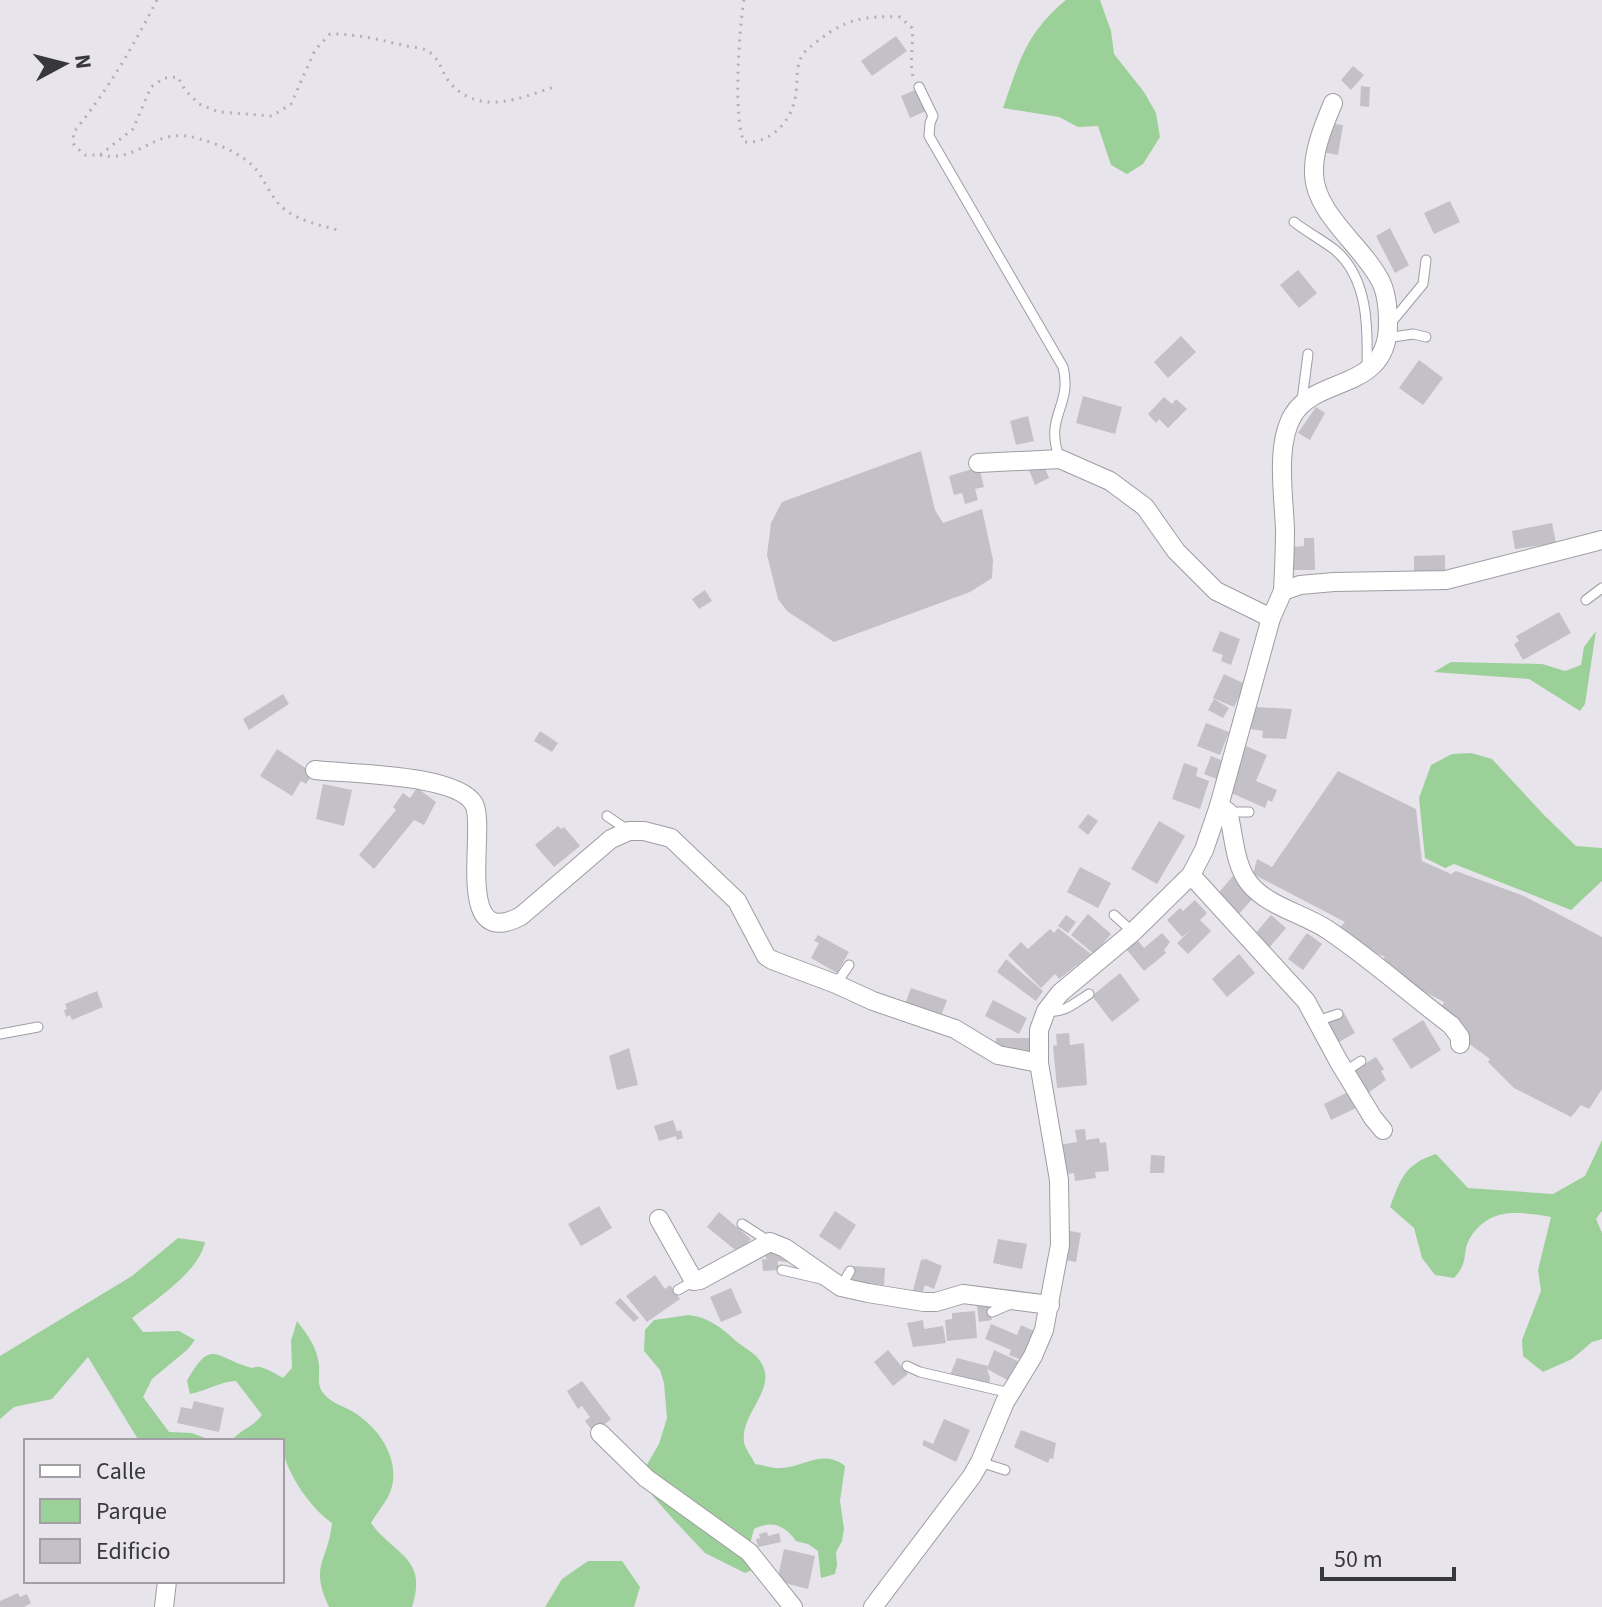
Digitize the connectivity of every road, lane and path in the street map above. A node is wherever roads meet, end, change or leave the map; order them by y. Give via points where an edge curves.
1 (157, 0) edge
2 (744, 0) edge
3 (554, 87) dead end
4 (919, 87) joint
5 (1333, 103) dead end
6 (100, 155) junction
7 (1294, 222) dead end
8 (341, 231) dead end
9 (1426, 260) dead end
10 (1387, 332) junction
11 (1426, 337) dead end
12 (1308, 354) dead end
13 (1367, 370) junction
14 (1301, 404) junction
15 (1060, 459) junction
16 (978, 463) dead end
17 (1602, 540) edge
18 (1602, 588) edge
19 (1283, 591) junction
20 (1586, 600) dead end
21 (1271, 618) junction
22 (315, 770) dead end
23 (1224, 809) junction
24 (1249, 812) dead end
25 (607, 816) dead end
26 (629, 831) junction
27 (1191, 875) junction
28 (1114, 915) dead end
29 (1133, 932) junction
30 (849, 965) dead end
31 (836, 984) junction
32 (1089, 994) dead end
33 (1046, 1011) junction
34 (1338, 1014) dead end
35 (1317, 1021) junction
36 (38, 1027) dead end
37 (0, 1034) edge
38 (1460, 1044) dead end
39 (1039, 1063) junction
40 (1383, 1130) dead end
41 (659, 1219) dead end
42 (742, 1224) dead end
43 (770, 1242) junction
44 (782, 1270) dead end
45 (840, 1279) junction
46 (1016, 1301) junction
47 (1050, 1305) junction
48 (992, 1312) dead end
49 (907, 1366) dead end
50 (1010, 1393) junction
51 (600, 1433) dead end
52 (980, 1462) junction
53 (1005, 1470) dead end
54 (167, 1583) edge
55 (164, 1607) edge
56 (793, 1607) edge
57 (873, 1607) edge

1 - 6 path via 137,43 73,133 74,145 85,155
2 - 4 path via 738,117 744,142 756,143 778,131 796,95 804,52 841,24 871,16 900,17 912,28 910,62
3 - 6 path via 489,103 470,98 450,83 440,61 426,50 381,38 330,34 315,50 291,104 272,116 219,112 199,104 178,77 164,78 151,87 133,129
4 - 15 lane via 933,116 929,136 1063,367 1067,384 1053,437
5 - 10 street via 1313,173 1317,193 1381,281
6 - 8 path via 125,156 178,133 201,139 253,166 281,207 299,219
7 - 13 lane via 1337,251 1357,279 1367,318
9 - 10 lane via 1423,284
10 - 11 lane
10 - 13 street
12 - 14 lane
13 - 14 street
14 - 19 street via 1286,438 1282,477
15 - 16 street
15 - 21 street via 1110,481 1145,507 1176,551 1216,591
17 - 19 street via 1446,580 1334,582
18 - 20 lane
19 - 21 street
21 - 23 street
22 - 26 street via 435,781 465,794 477,816 477,893 493,923 521,916 611,839
23 - 24 lane
23 - 27 street
23 - 38 street via 1242,873 1251,886 1331,932 1451,1025
25 - 26 lane
26 - 31 street via 671,838 737,901 766,956
27 - 29 street
27 - 35 street via 1306,1001
28 - 29 lane
29 - 33 street
30 - 31 lane
31 - 39 street via 955,1029 998,1055
32 - 33 lane via 1055,1013
33 - 39 street via 1039,1030
34 - 35 lane
35 - 40 street via 1353,1066
36 - 37 lane
39 - 47 street via 1061,1217
41 - 43 street via 686,1285 720,1278
42 - 43 lane
43 - 45 street
44 - 45 lane
45 - 46 street via 924,1302 963,1294
46 - 47 street
46 - 48 lane
47 - 50 street via 1033,1356
49 - 50 lane
50 - 52 street
51 - 56 street via 646,1478 749,1552
52 - 53 lane
52 - 57 street
54 - 55 street

